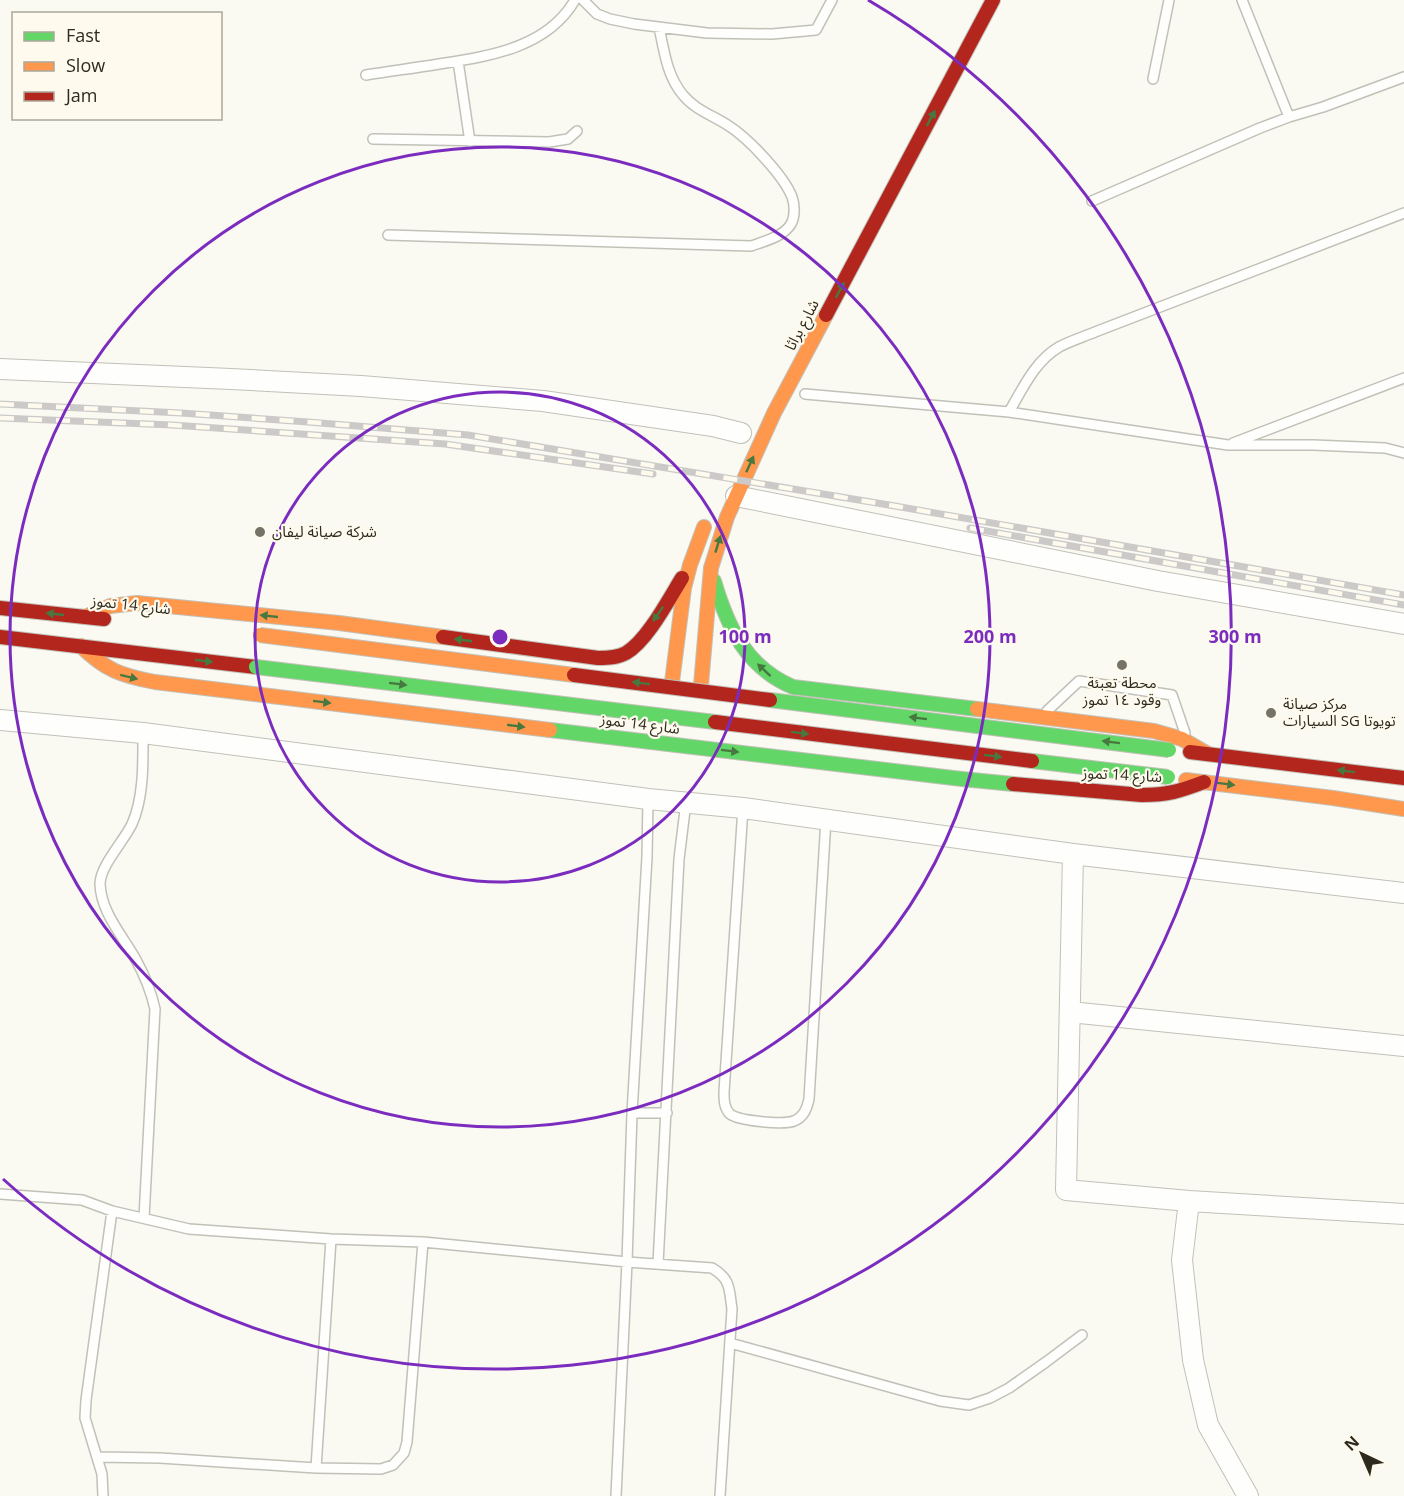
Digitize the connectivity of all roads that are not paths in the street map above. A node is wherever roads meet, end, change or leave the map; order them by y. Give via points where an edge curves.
1 (575, 0) edge
2 (583, 0) edge
3 (832, 0) edge
4 (993, 0) edge
5 (1169, 0) edge
6 (1242, 0) edge
7 (659, 27) junction
8 (458, 61) junction
9 (366, 75) dead end
10 (1404, 77) edge
11 (1153, 80) dead end
12 (1289, 117) junction
13 (577, 131) dead end
14 (373, 139) dead end
15 (470, 141) junction
16 (1092, 201) dead end
17 (1404, 213) edge
18 (388, 235) dead end
19 (0, 369) edge
20 (1404, 378) edge
21 (805, 394) dead end
22 (1009, 411) junction
23 (742, 433) dead end
24 (1228, 445) junction
25 (1404, 453) edge
26 (736, 496) junction
27 (710, 510) dead end
28 (690, 565) junction
29 (711, 568) junction
30 (0, 608) edge
31 (85, 617) junction
32 (120, 620) dead end
33 (1404, 624) edge
34 (254, 634) dead end
35 (0, 637) edge
36 (81, 646) junction
37 (672, 682) dead end
38 (701, 685) dead end
39 (1041, 717) junction
40 (0, 720) edge
41 (667, 722) dead end
42 (697, 726) dead end
43 (143, 733) junction
44 (1187, 741) junction
45 (664, 744) junction
46 (695, 747) junction
47 (1208, 754) junction
48 (1404, 778) edge
49 (1204, 782) junction
50 (648, 799) junction
51 (686, 802) junction
52 (743, 808) junction
53 (1404, 809) edge
54 (826, 819) junction
55 (1074, 854) junction
56 (1404, 893) edge
57 (1070, 1012) junction
58 (1404, 1046) edge
59 (633, 1113) junction
60 (667, 1113) junction
61 (0, 1194) edge
62 (1189, 1201) junction
63 (112, 1211) junction
64 (1404, 1214) edge
65 (144, 1218) junction
66 (331, 1239) junction
67 (423, 1242) junction
68 (627, 1263) junction
69 (658, 1264) junction
70 (1082, 1335) dead end
71 (730, 1342) junction
72 (98, 1457) junction
73 (316, 1468) junction
74 (103, 1496) edge
75 (616, 1496) edge
76 (720, 1496) edge
77 (1248, 1496) edge

1 - 8 lane via 552,28 518,48
2 - 7 lane via 597,14 610,19
3 - 7 lane via 816,30 707,33
26 -> 4 main road, شارع براثا via 774,412
5 - 11 lane
6 - 12 lane
7 - 18 lane via 671,75 684,96 698,109 730,126 785,184 794,210 791,223 780,235 751,246
8 - 9 lane
8 - 15 lane
10 - 12 lane
12 - 16 lane
13 - 15 lane via 568,139 549,142
14 - 15 lane
17 - 22 lane via 1058,348 1028,379
19 - 23 street via 360,386 543,401
20 - 24 lane
21 - 22 lane
22 - 24 lane
24 - 25 lane via 1385,448
29 -> 26 main road, شارع براثا
26 - 33 street via 1158,582
27 - 28 main road
28 -> 31 main road via 642,637 627,653 613,658 339,623 137,603 119,603
28 - 37 main road
29 - 38 main road, شارع براثا
39 -> 29 main road via 783,684 746,651 729,624
31 -> 30 main road, شارع 14 تموز
31 - 32 main road, شارع 14 تموز
47 -> 34 main road, شارع 14 تموز, bridge
35 - 36 main road
36 -> 45 main road, شارع 14 تموز via 101,665 132,678
36 -> 49 main road, شارع 14 تموز, bridge
39 - 44 main road via 1154,731
39 - 44 lane via 1079,681 1172,695
40 - 43 street
41 - 45 main road
42 - 46 main road
43 - 50 street
43 - 65 lane via 140,797 133,822 106,864 100,882 104,902 143,973 155,1009
44 - 47 main road
45 - 46 main road, شارع 14 تموز
46 -> 49 main road, شارع 14 تموز via 962,779 1142,795 1163,795
48 -> 47 main road, شارع 14 تموز
49 -> 53 main road, شارع 14 تموز
50 - 51 street
50 - 59 lane
51 - 52 street
51 - 60 lane via 679,859
52 - 54 street
52 - 54 lane via 724,1092 724,1105 738,1118 784,1123 796,1120 806,1111
54 - 55 street
55 - 56 street
55 - 57 street
57 - 58 street
57 - 62 street via 1066,1190
59 - 60 lane
59 - 68 lane
60 - 69 lane
61 - 63 lane via 82,1200
62 - 64 street
62 - 77 street via 1182,1260 1192,1360 1208,1425
63 - 65 lane
63 - 72 lane via 84,1418
65 - 66 lane via 189,1228
66 - 67 lane
66 - 73 lane
67 - 68 lane
67 - 73 lane via 404,1453 393,1465 381,1470
68 - 69 lane
68 - 75 lane
69 - 71 lane via 712,1268 723,1275 732,1310
70 - 71 lane via 1009,1388 969,1405 940,1401
71 - 76 lane
72 - 73 lane
72 - 74 lane

